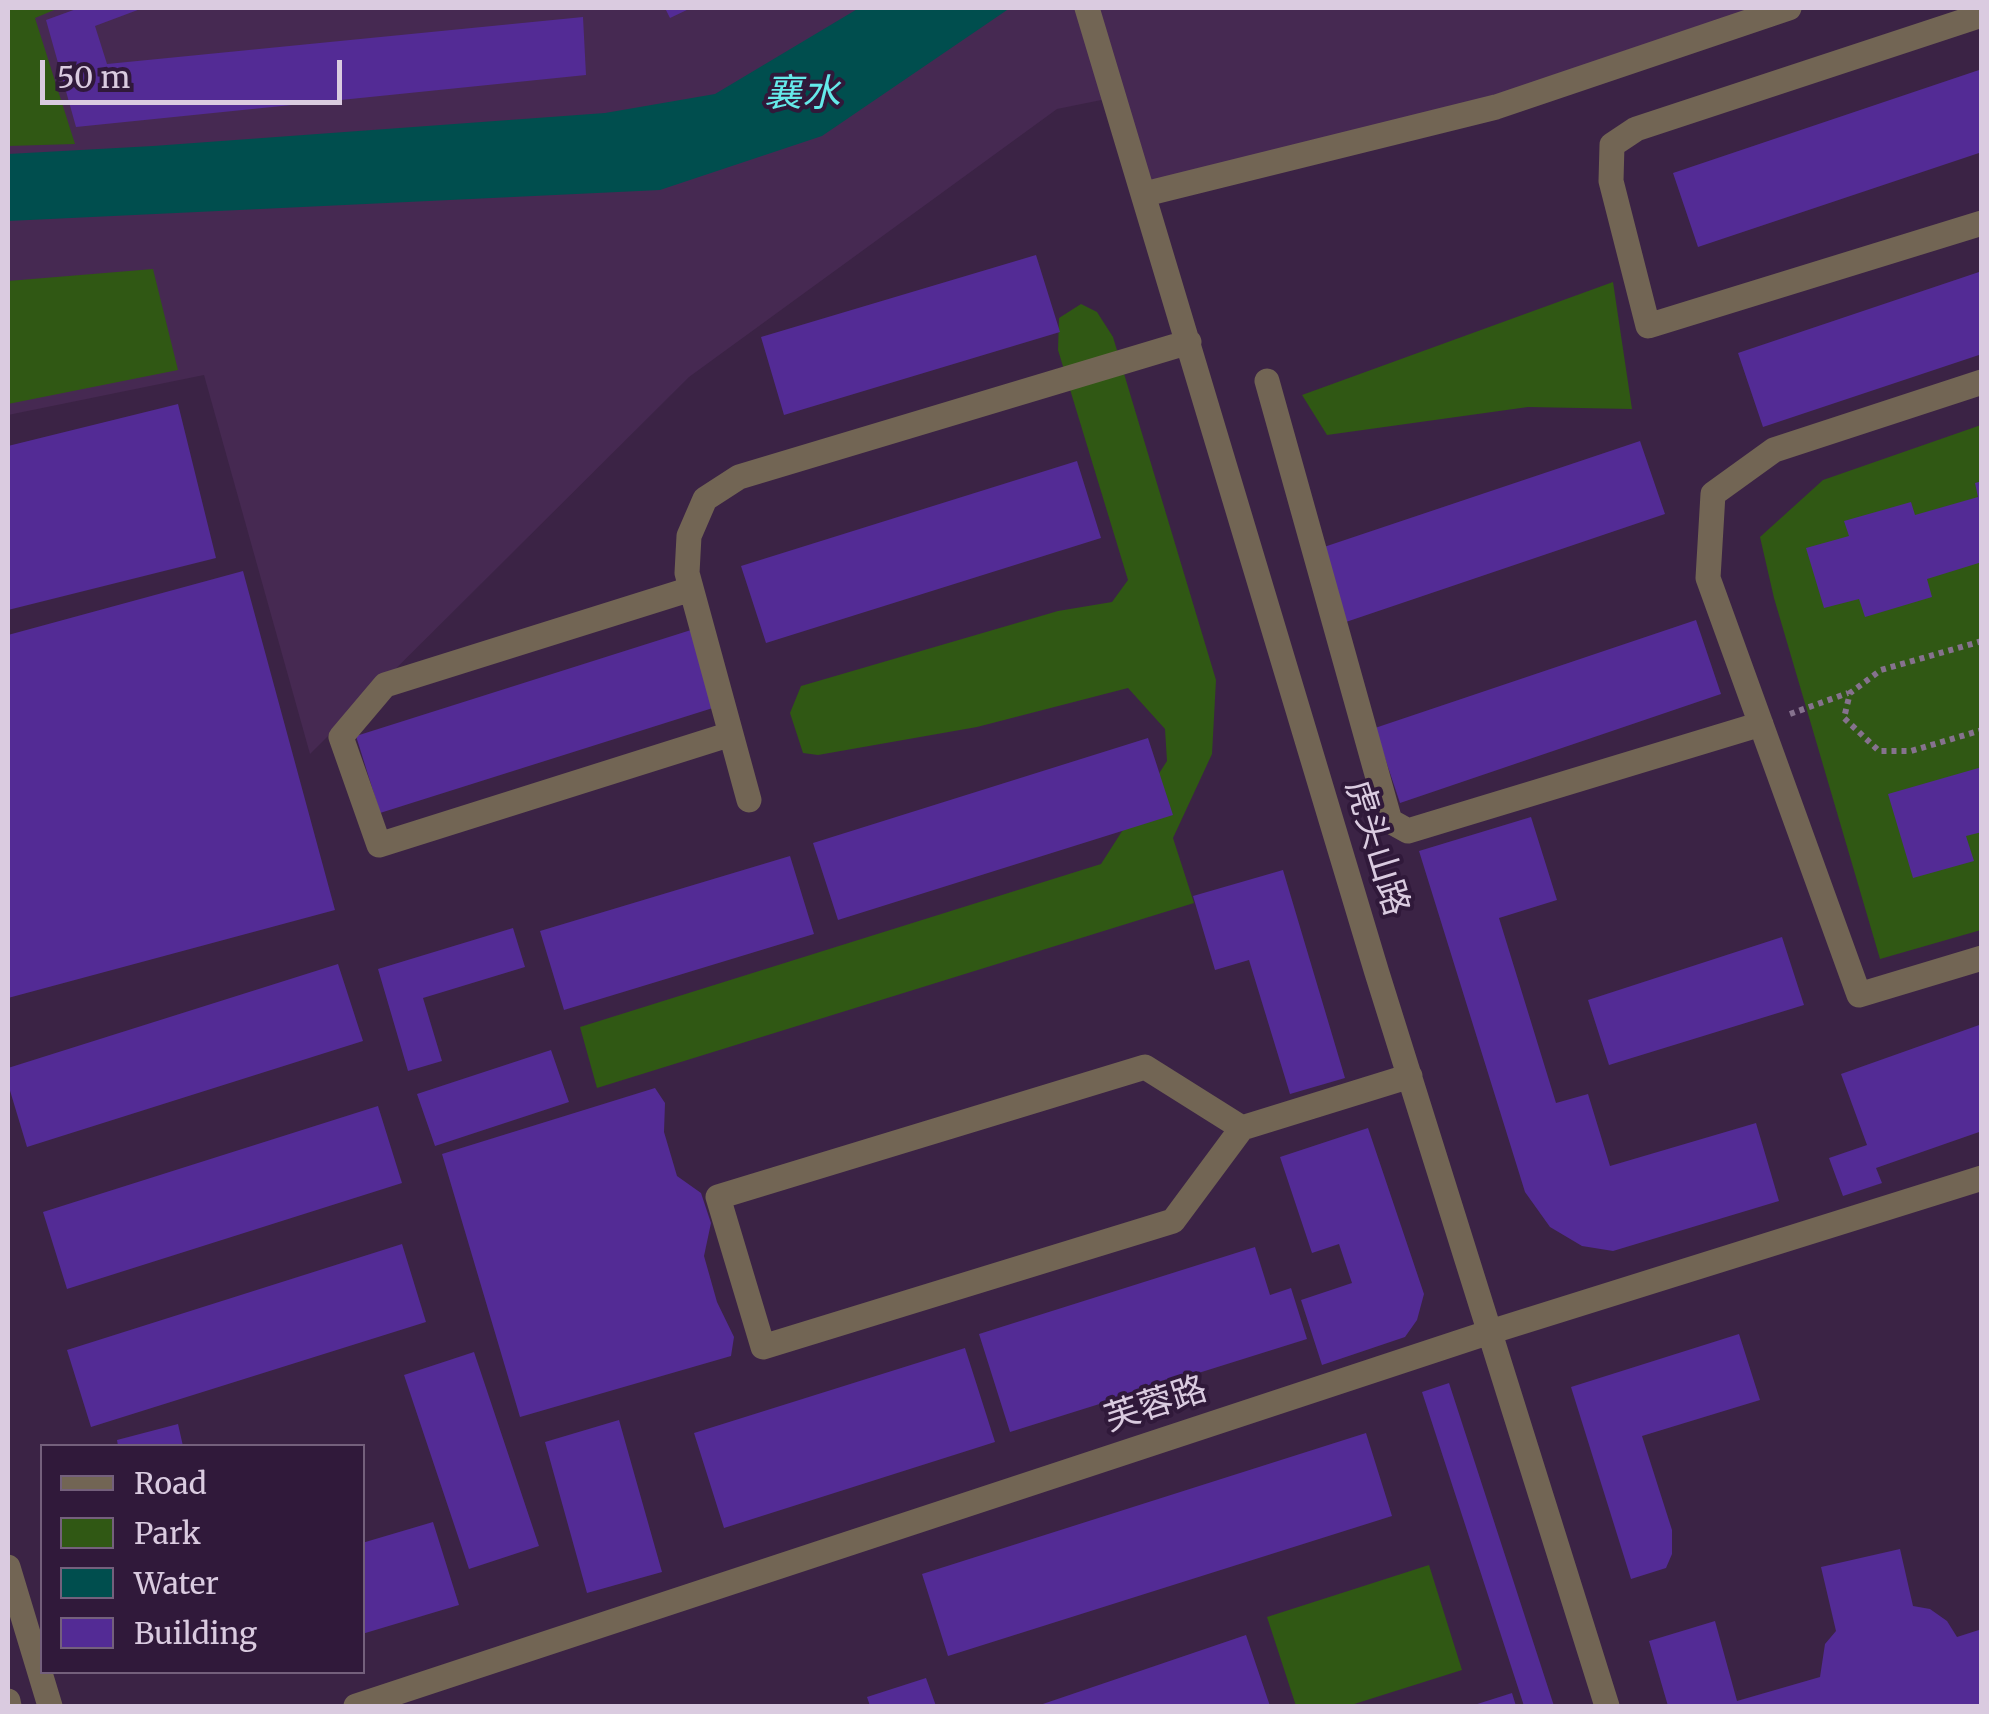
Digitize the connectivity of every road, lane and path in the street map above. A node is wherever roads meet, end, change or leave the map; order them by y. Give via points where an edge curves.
1 (1087, 8) edge
2 (1789, 8) edge
3 (1982, 15) edge
4 (1145, 194) junction
5 (1982, 223) edge
6 (1189, 342) junction
7 (1267, 381) dead end
8 (1982, 382) edge
9 (691, 589) junction
10 (1982, 641) edge
11 (1850, 693) junction
12 (1761, 724) junction
13 (1982, 730) edge
14 (731, 734) junction
15 (749, 800) dead end
16 (1982, 958) edge
17 (1410, 1076) junction
18 (1242, 1128) junction
19 (1982, 1178) edge
20 (1490, 1332) junction
21 (8, 1567) edge
22 (40, 1673) edge
23 (40, 1674) edge
24 (50, 1706) edge
25 (356, 1706) edge
26 (1607, 1706) edge

1 - 4 street, 虎头山路
2 - 4 street via 1496,107
3 - 5 street via 1636,129 1612,146 1611,181 1648,326
4 - 6 street, 虎头山路
6 - 9 street via 739,477 705,499 688,536
6 - 17 street, 虎头山路
7 - 12 street via 1390,821 1408,832
8 - 12 street via 1774,450 1713,494 1708,578
9 - 14 street
9 - 14 street via 385,685 340,737 379,844
10 - 11 path via 1881,670
11 - 12 path
11 - 13 path via 1844,718 1879,751 1911,751
12 - 16 street via 1859,995
14 - 15 street
17 - 18 street
17 - 20 street, 虎头山路
18 - 18 street via 1145,1067 718,1197 764,1347 1173,1220
19 - 20 street, 芙蓉路
20 - 25 street, 芙蓉路
20 - 26 street, 虎头山路
21 - 22 street
23 - 24 street

